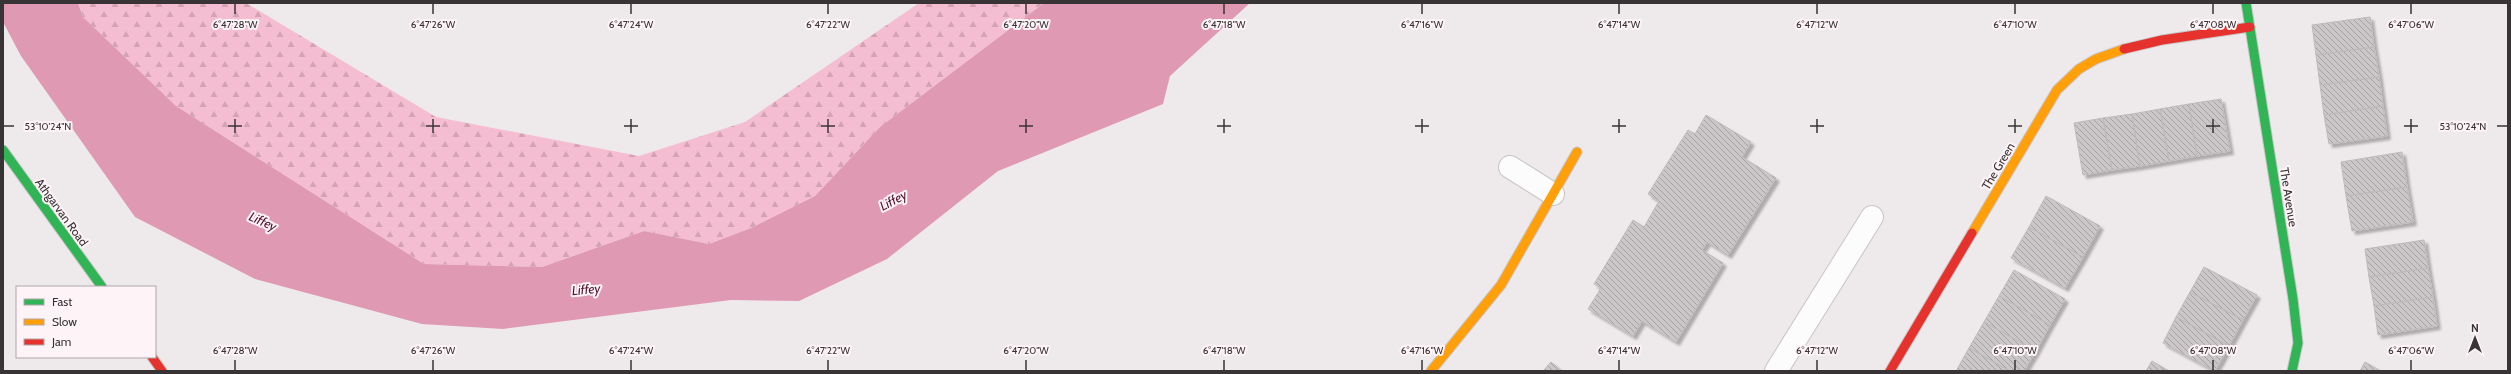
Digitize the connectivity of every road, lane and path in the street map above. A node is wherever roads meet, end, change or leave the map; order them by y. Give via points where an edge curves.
1 (2246, 3) edge
2 (2250, 27) junction
3 (3, 150) edge
4 (1577, 152) dead end
5 (1510, 168) dead end
6 (1553, 194) junction
7 (1872, 217) dead end
8 (101, 286) edge
9 (153, 358) edge
10 (162, 371) edge
11 (1431, 371) edge
12 (1776, 371) edge
13 (1890, 371) edge
14 (2292, 371) edge

1 - 2 street, The Avenue
2 - 13 street, The Green via 2156,42 2102,56 2079,69 2057,90
2 - 14 street, The Avenue via 2293,299 2298,343
3 - 8 street, Athgarvan Road
4 - 6 street
5 - 6 street
6 - 11 street via 1501,285
7 - 12 street
9 - 10 street

